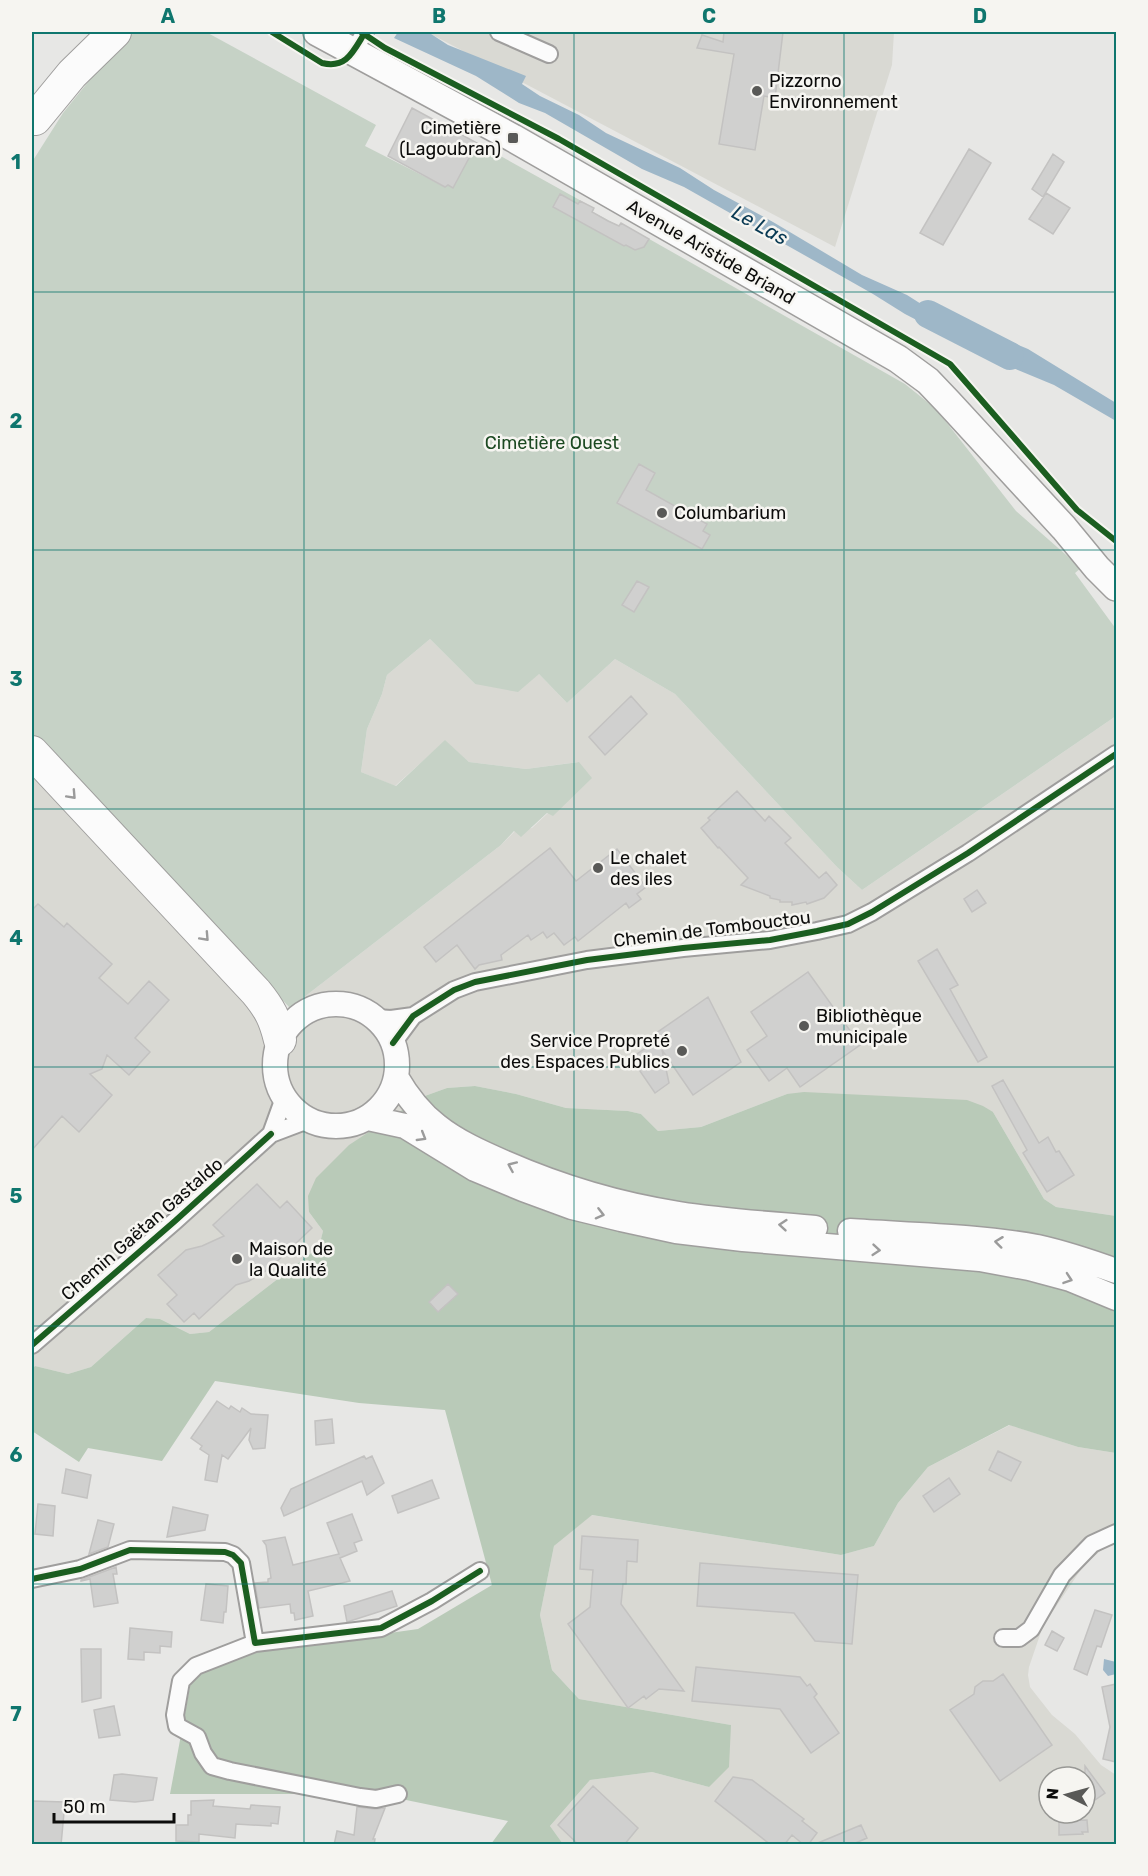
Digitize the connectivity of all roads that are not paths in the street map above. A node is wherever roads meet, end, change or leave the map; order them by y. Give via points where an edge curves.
1 (80, 32) edge
2 (115, 32) edge
3 (317, 32) edge
4 (499, 32) edge
5 (359, 42) edge
6 (549, 54) dead end
7 (33, 121) edge
8 (1064, 528) junction
9 (1116, 562) edge
10 (1116, 587) edge
11 (32, 752) edge
12 (1116, 754) edge
13 (413, 1016) junction
14 (376, 1018) junction
15 (280, 1041) junction
16 (393, 1043) junction
17 (396, 1077) junction
18 (284, 1098) junction
19 (368, 1118) junction
20 (308, 1120) junction
21 (271, 1134) junction
22 (1116, 1271) edge
23 (1116, 1298) edge
24 (32, 1345) edge
25 (1116, 1533) edge
26 (480, 1571) dead end
27 (32, 1579) edge
28 (1003, 1638) dead end
29 (255, 1643) junction
30 (398, 1794) dead end

1 - 7 highway
2 - 7 highway via 72,74
3 - 5 main road, Avenue Aristide Briand
4 - 6 street
5 - 8 main road, Avenue Aristide Briand via 543,154 898,359 928,381
8 - 9 main road, Avenue Aristide Briand
8 - 10 main road, Avenue Aristide Briand
11 -> 15 highway via 256,992 270,1009
12 - 13 street, Chemin de Tombouctou via 968,853 848,924 770,940 597,959 475,982 454,990
13 - 14 street, Chemin de Tombouctou
13 - 16 street, Chemin de Tombouctou
14 - 15 main road via 351,1005 322,1005 297,1018
14 - 16 main road
15 - 18 main road via 275,1070
16 - 17 main road
17 - 19 main road via 386,1101
22 -> 17 main road via 1037,1247 742,1222 624,1203 535,1176 461,1141 417,1108
18 - 20 main road
18 - 21 street, Chemin Gaëtan Gastaldo
19 - 20 main road via 338,1127
19 -> 23 main road via 405,1126 475,1169 523,1189 621,1219 743,1239 980,1259 1070,1279
20 - 21 street, Chemin Gaëtan Gastaldo
21 - 24 street, Chemin Gaëtan Gastaldo
25 - 28 street via 1092,1544 1062,1575 1031,1629 1019,1638
26 - 29 street via 381,1628
27 - 29 street via 80,1569 130,1550 225,1551 241,1563
29 - 30 street via 196,1666 182,1681 175,1715 177,1726 196,1737 212,1766 360,1797 376,1799

